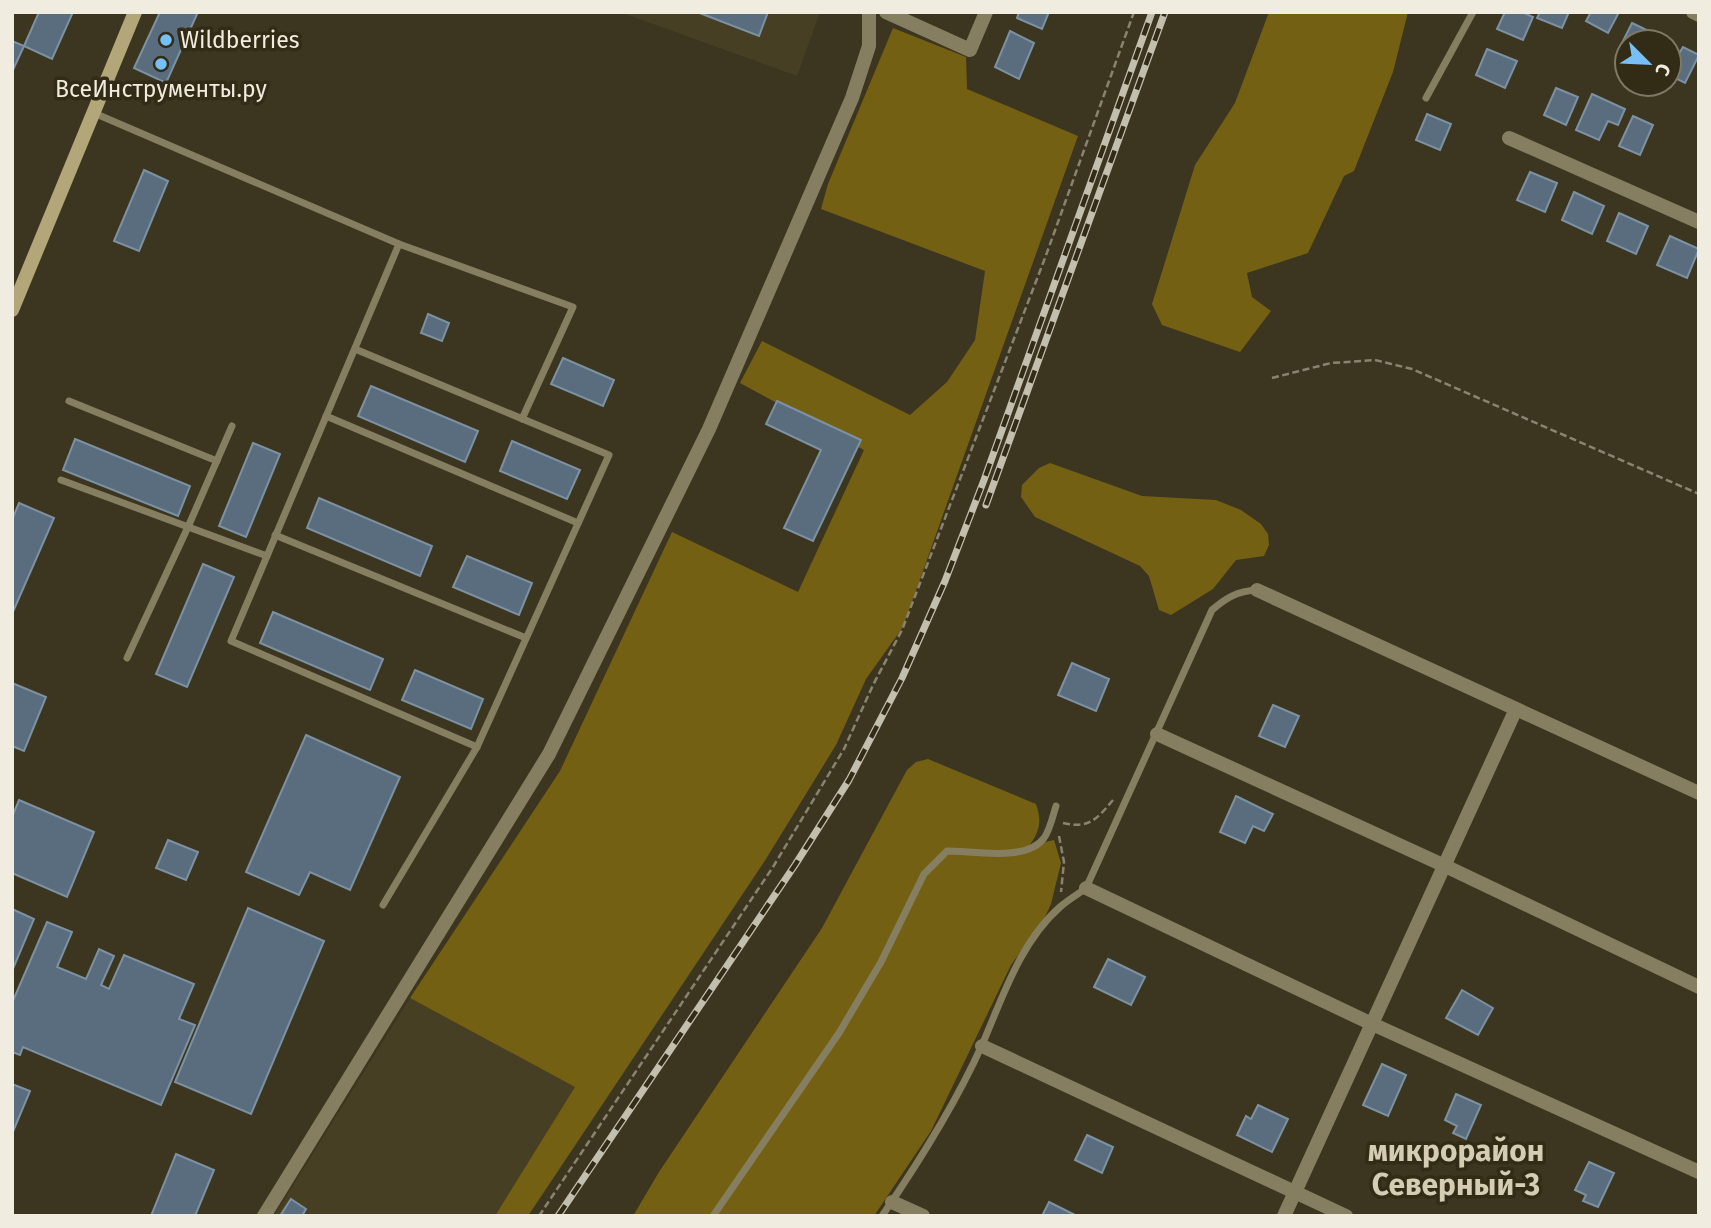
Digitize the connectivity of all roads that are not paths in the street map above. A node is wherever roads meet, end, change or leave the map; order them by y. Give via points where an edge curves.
1 (135, 12) edge
2 (869, 12) edge
3 (886, 12) edge
4 (986, 12) edge
5 (1473, 12) edge
6 (1693, 12) edge
7 (1699, 15) edge
8 (1426, 98) dead end
9 (94, 113) junction
10 (1509, 138) dead end
11 (1699, 222) edge
12 (399, 244) junction
13 (12, 310) edge
14 (355, 349) junction
15 (69, 401) dead end
16 (326, 416) junction
17 (522, 419) junction
18 (232, 426) dead end
19 (217, 461) junction
20 (61, 480) dead end
21 (578, 523) junction
22 (188, 527) junction
23 (275, 535) junction
24 (267, 556) junction
25 (1257, 590) joint
26 (526, 638) junction
27 (127, 658) dead end
28 (1516, 709) junction
29 (1157, 734) junction
30 (477, 747) junction
31 (1699, 793) edge
32 (1056, 806) dead end
33 (1443, 865) junction
34 (1086, 888) junction
35 (383, 905) dead end
36 (1699, 987) edge
37 (1370, 1023) junction
38 (982, 1045) junction
39 (1699, 1172) edge
40 (1295, 1192) junction
41 (892, 1202) junction
42 (264, 1216) edge
43 (713, 1216) edge
44 (882, 1216) edge
45 (923, 1216) edge
46 (1284, 1216) edge
47 (1346, 1216) edge

1 - 9 main road
2 - 42 street via 869,46 847,111 709,429 550,754
3 - 4 street via 970,50
5 - 8 lane
6 - 7 street
9 - 12 lane
9 - 13 main road
10 - 11 street
12 - 14 lane
12 - 17 lane via 573,307
14 - 16 lane
14 - 17 lane
15 - 19 lane
16 - 21 lane
16 - 23 lane
17 - 21 lane via 608,455
18 - 19 lane
19 - 22 lane
20 - 22 lane
21 - 26 lane
22 - 24 lane
22 - 27 lane
23 - 24 lane
23 - 26 lane
24 - 30 lane via 231,641
25 - 28 street
25 - 29 lane via 1235,594 1212,610
26 - 30 lane
28 - 31 street
28 - 33 street
29 - 33 street
29 - 34 lane
30 - 35 lane
32 - 43 lane via 1044,838 1031,848 1016,853 947,851 924,874 881,962 839,1033
33 - 36 street
33 - 37 street
34 - 37 street
34 - 38 lane via 1059,908 1016,967
37 - 39 street
37 - 40 street
38 - 40 street
38 - 41 lane
40 - 46 street
40 - 47 street
41 - 44 lane
41 - 45 street

